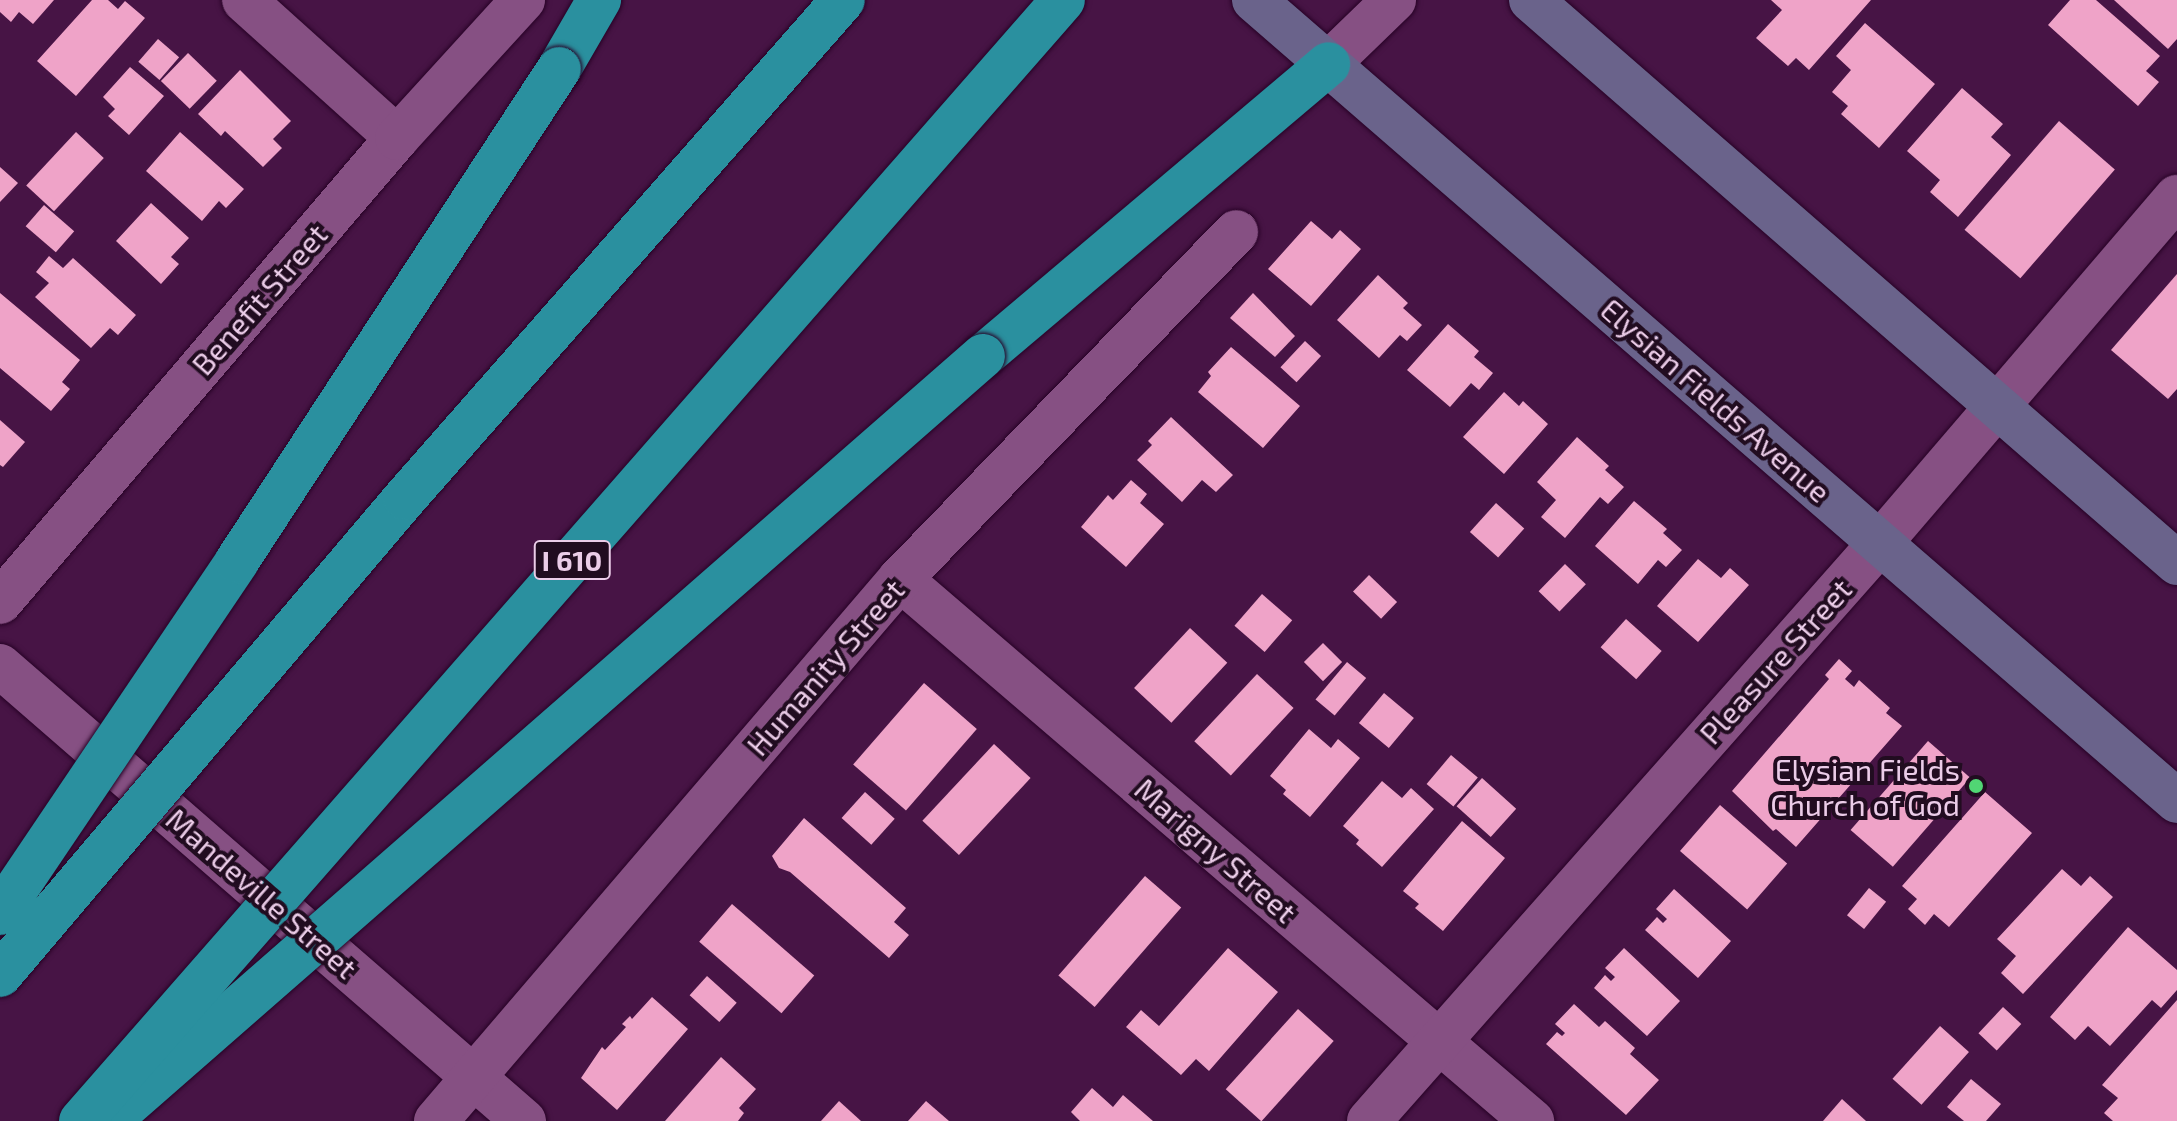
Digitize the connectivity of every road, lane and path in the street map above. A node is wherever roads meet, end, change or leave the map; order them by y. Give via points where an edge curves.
1 (244, 0) edge
2 (523, 0) edge
3 (599, 0) edge
4 (843, 0) edge
5 (1063, 0) edge
6 (1254, 0) edge
7 (1394, 0) edge
8 (1531, 0) edge
9 (1328, 64) junction
10 (397, 138) junction
11 (2177, 197) edge
12 (1236, 232) dead end
13 (1997, 406) junction
14 (1880, 543) junction
15 (2177, 563) edge
16 (900, 579) junction
17 (0, 602) edge
18 (0, 666) edge
19 (2177, 801) edge
20 (0, 913) edge
21 (0, 975) edge
22 (1440, 1041) junction
23 (474, 1077) junction
24 (81, 1121) edge
25 (108, 1121) edge
26 (436, 1121) edge
27 (524, 1121) edge
28 (1369, 1121) edge
29 (1532, 1121) edge

1 - 10 street
2 - 10 street, Benefit Street
3 - 20 highway, bridge via 245,549
4 - 21 highway, bridge via 405,498
5 - 24 highway, I 610, bridge
6 - 9 main road, Elysian Fields Avenue
7 - 9 street
8 - 13 main road
9 - 14 main road, Elysian Fields Avenue
9 - 25 highway, bridge via 983,356
10 - 17 street, Benefit Street
11 - 13 street, Pleasure Street
12 - 16 street, Humanity Street
13 - 14 street, Pleasure Street
13 - 15 main road
14 - 19 main road, Elysian Fields Avenue
14 - 22 street, Pleasure Street
16 - 22 street, Marigny Street
16 - 23 street, Humanity Street
18 - 23 street, Mandeville Street
22 - 28 street, Pleasure Street
22 - 29 street, Marigny Street
23 - 26 street, Humanity Street
23 - 27 street, Mandeville Street

